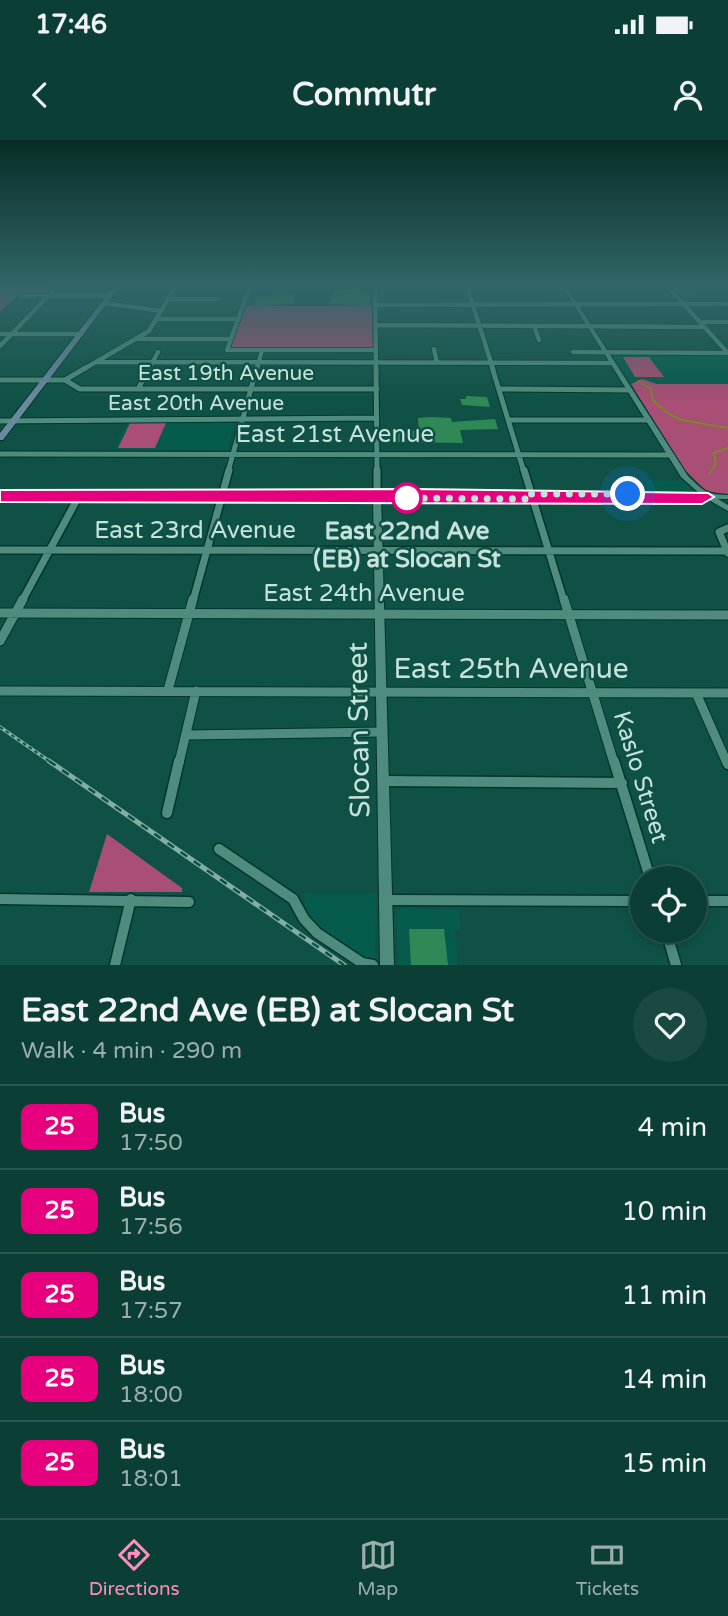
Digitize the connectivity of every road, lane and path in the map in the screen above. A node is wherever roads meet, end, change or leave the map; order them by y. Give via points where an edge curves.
1 (20, 324) edge
2 (88, 324) edge
3 (153, 324) edge
4 (235, 324) edge
5 (674, 324) edge
6 (702, 324) edge
7 (376, 325) joint
8 (479, 326) junction
9 (534, 326) junction
10 (591, 326) junction
11 (0, 334) edge
12 (11, 334) junction
13 (80, 334) junction
14 (230, 338) junction
15 (135, 339) junction
16 (539, 340) dead end
17 (718, 342) junction
18 (728, 342) edge
19 (0, 345) edge
20 (434, 349) dead end
21 (262, 350) junction
22 (376, 350) junction
23 (158, 352) dead end
24 (573, 352) dead end
25 (607, 352) junction
26 (728, 353) edge
27 (96, 362) junction
28 (258, 362) junction
29 (377, 362) junction
30 (152, 363) junction
31 (437, 363) junction
32 (490, 363) junction
33 (613, 363) junction
34 (0, 380) edge
35 (45, 380) junction
36 (65, 380) junction
37 (251, 388) junction
38 (377, 388) junction
39 (138, 389) junction
40 (499, 389) junction
41 (630, 390) junction
42 (243, 418) junction
43 (377, 418) junction
44 (508, 419) junction
45 (14, 420) junction
46 (649, 420) junction
47 (0, 421) edge
48 (0, 438) edge
49 (232, 453) junction
50 (378, 453) junction
51 (0, 454) edge
52 (518, 454) junction
53 (670, 454) junction
54 (220, 495) junction
55 (0, 496) edge
56 (79, 496) junction
57 (377, 496) junction
58 (530, 496) junction
59 (708, 497) junction
60 (728, 497) edge
61 (728, 509) edge
62 (728, 528) edge
63 (0, 550) edge
64 (50, 550) junction
65 (206, 550) junction
66 (379, 550) junction
67 (549, 551) junction
68 (727, 552) edge
69 (188, 612) junction
70 (380, 612) junction
71 (0, 613) edge
72 (15, 613) junction
73 (568, 614) junction
74 (728, 615) edge
75 (0, 641) edge
76 (168, 690) junction
77 (382, 690) junction
78 (0, 691) edge
79 (196, 691) junction
80 (593, 692) junction
81 (696, 692) junction
82 (728, 693) edge
83 (382, 732) junction
84 (186, 734) junction
85 (728, 764) edge
86 (383, 782) junction
87 (622, 783) junction
88 (167, 813) dead end
89 (219, 849) dead end
90 (646, 866) edge
91 (0, 899) edge
92 (131, 899) junction
93 (386, 900) junction
94 (630, 901) edge
95 (707, 901) edge
96 (728, 901) edge
97 (189, 902) dead end
98 (670, 943) edge
99 (115, 965) edge
100 (373, 965) edge
101 (387, 965) edge
102 (676, 965) edge

1 - 12 street
2 - 13 main road
3 - 15 street
4 - 14 street
5 - 10 street
6 - 17 street
7 - 8 street
7 - 22 street, Slocan Street
8 - 9 street
8 - 32 street, Kaslo Street
9 - 10 street
9 - 16 street
10 - 25 street
11 - 12 street
12 - 13 street
12 - 19 street
13 - 35 main road
14 - 15 street
14 - 21 street via 227,350
15 - 27 street
17 - 18 street
17 - 26 street
20 - 31 street
21 - 22 street
21 - 28 street
22 - 29 street, Slocan Street
23 - 30 street
24 - 25 street
25 - 26 street
25 - 33 street
27 - 30 street
27 - 36 street
28 - 29 street
28 - 30 street
28 - 37 street
29 - 31 street
29 - 38 street, Slocan Street
30 - 39 street
31 - 32 street
32 - 33 street
32 - 40 street, Kaslo Street
33 - 41 street
34 - 35 street
35 - 36 street
35 - 45 main road
36 - 39 street, East 19th Avenue via 74,389
37 - 38 street, East 19th Avenue
37 - 39 street, East 19th Avenue
37 - 42 street
38 - 43 street, Slocan Street
40 - 41 street
40 - 44 street, Kaslo Street
41 - 46 street
42 - 43 street, East 20th Avenue
42 - 45 street, East 20th Avenue
42 - 49 street
43 - 50 street, Slocan Street
44 - 46 street
44 - 52 street, Kaslo Street
45 - 47 street, East 20th Avenue
45 - 48 main road
46 - 53 street
49 - 50 street, East 21st Avenue
49 - 51 street, East 21st Avenue
49 - 54 street
50 - 52 street, East 21st Avenue
50 - 57 street, Slocan Street
52 - 53 street, East 21st Avenue
52 - 58 street, Kaslo Street
53 - 59 street via 685,477
54 - 56 street
54 - 57 street
54 - 65 street
55 - 56 street
56 - 64 street
57 - 58 street
57 - 66 street, Slocan Street
58 - 59 street
58 - 67 street, Kaslo Street
59 - 60 street
59 - 61 street
62 - 68 street via 719,532
63 - 64 street, East 23rd Avenue
64 - 65 street, East 23rd Avenue
64 - 72 street
65 - 66 street, East 23rd Avenue
65 - 69 street
66 - 67 street, East 23rd Avenue
66 - 70 street, Slocan Street
67 - 68 street, East 23rd Avenue
67 - 73 street, Kaslo Street
69 - 70 street, East 24th Avenue
69 - 72 street, East 24th Avenue
69 - 76 street
70 - 73 street, East 24th Avenue
70 - 77 street, Slocan Street
71 - 72 street, East 24th Avenue
72 - 75 street
73 - 74 street, East 24th Avenue
73 - 80 street, Kaslo Street
76 - 78 street, East 25th Avenue
76 - 79 street, East 25th Avenue
77 - 79 street, East 25th Avenue
77 - 80 street, East 25th Avenue
77 - 83 street, Slocan Street
79 - 84 street
80 - 81 street, East 25th Avenue
80 - 87 street, Kaslo Street
81 - 82 street, East 25th Avenue
81 - 85 street
83 - 84 street
83 - 86 street, Slocan Street
84 - 88 street
86 - 87 street
86 - 93 street, Slocan Street
87 - 90 street, Kaslo Street
89 - 100 street via 293,899 317,933 362,963
91 - 92 street
92 - 97 street
92 - 99 street
93 - 94 street
93 - 101 street, Slocan Street
95 - 96 street
98 - 102 street

